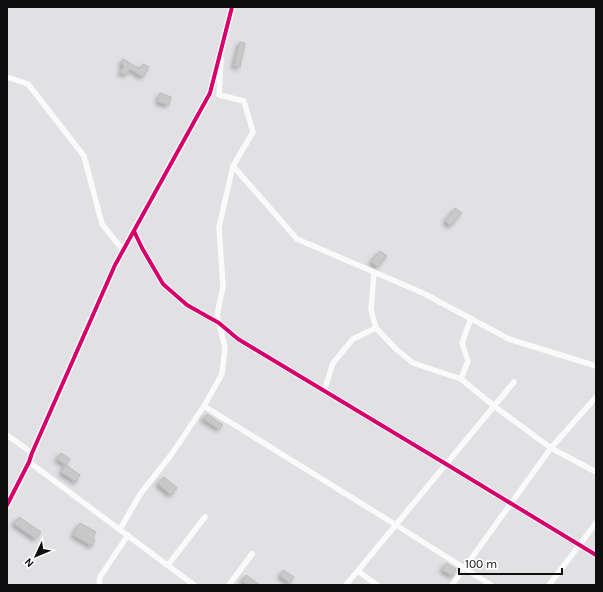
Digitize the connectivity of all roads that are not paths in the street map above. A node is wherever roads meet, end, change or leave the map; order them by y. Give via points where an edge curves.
1 (232, 7) edge
2 (222, 49) junction
3 (7, 77) edge
4 (233, 166) junction
5 (134, 231) junction
6 (123, 250) junction
7 (374, 272) junction
8 (471, 318) junction
9 (219, 323) junction
10 (376, 328) junction
11 (596, 366) edge
12 (461, 379) junction
13 (514, 382) dead end
14 (324, 391) junction
15 (596, 397) edge
16 (204, 406) junction
17 (494, 406) junction
18 (7, 435) edge
19 (551, 448) junction
20 (32, 453) junction
21 (29, 462) junction
22 (446, 464) junction
23 (596, 472) edge
24 (511, 503) junction
25 (7, 505) edge
26 (205, 517) dead end
27 (596, 523) edge
28 (396, 525) junction
29 (120, 529) junction
30 (128, 535) junction
31 (579, 545) junction
32 (252, 554) dead end
33 (596, 555) edge
34 (168, 565) junction
35 (464, 568) junction
36 (358, 571) junction
37 (99, 585) edge
38 (194, 585) edge
39 (229, 585) edge
40 (346, 585) edge
41 (377, 585) edge
42 (452, 585) edge
43 (491, 585) edge
44 (549, 585) edge

1 - 2 street
2 - 4 street via 219,95 244,101 253,132
2 - 5 street via 210,93
3 - 6 street via 28,84 84,156 102,224
4 - 7 street via 297,239
4 - 9 street via 219,227 223,287 217,315
5 - 6 street
5 - 9 street via 163,284 187,305
6 - 20 street
7 - 8 street via 423,293
7 - 10 street via 371,310
8 - 11 street via 509,339
8 - 12 street via 462,343 468,361
9 - 14 street via 238,339
9 - 16 street via 225,348 222,374
10 - 12 street via 413,363
10 - 14 street via 353,339 333,363
12 - 17 street
13 - 17 street
14 - 22 street
15 - 19 street
16 - 28 street
16 - 29 street via 171,455 141,493
17 - 19 street
17 - 22 street
18 - 20 street
19 - 23 street
19 - 24 street
20 - 21 street
21 - 25 street
21 - 29 street
22 - 24 street
22 - 28 street
24 - 31 street
24 - 35 street
26 - 34 street
27 - 31 street
28 - 35 street
28 - 36 street
29 - 30 street
30 - 34 street
30 - 37 street via 100,578
31 - 33 street
31 - 44 street
32 - 39 street
34 - 38 street
35 - 42 street
35 - 43 street
36 - 40 street
36 - 41 street

